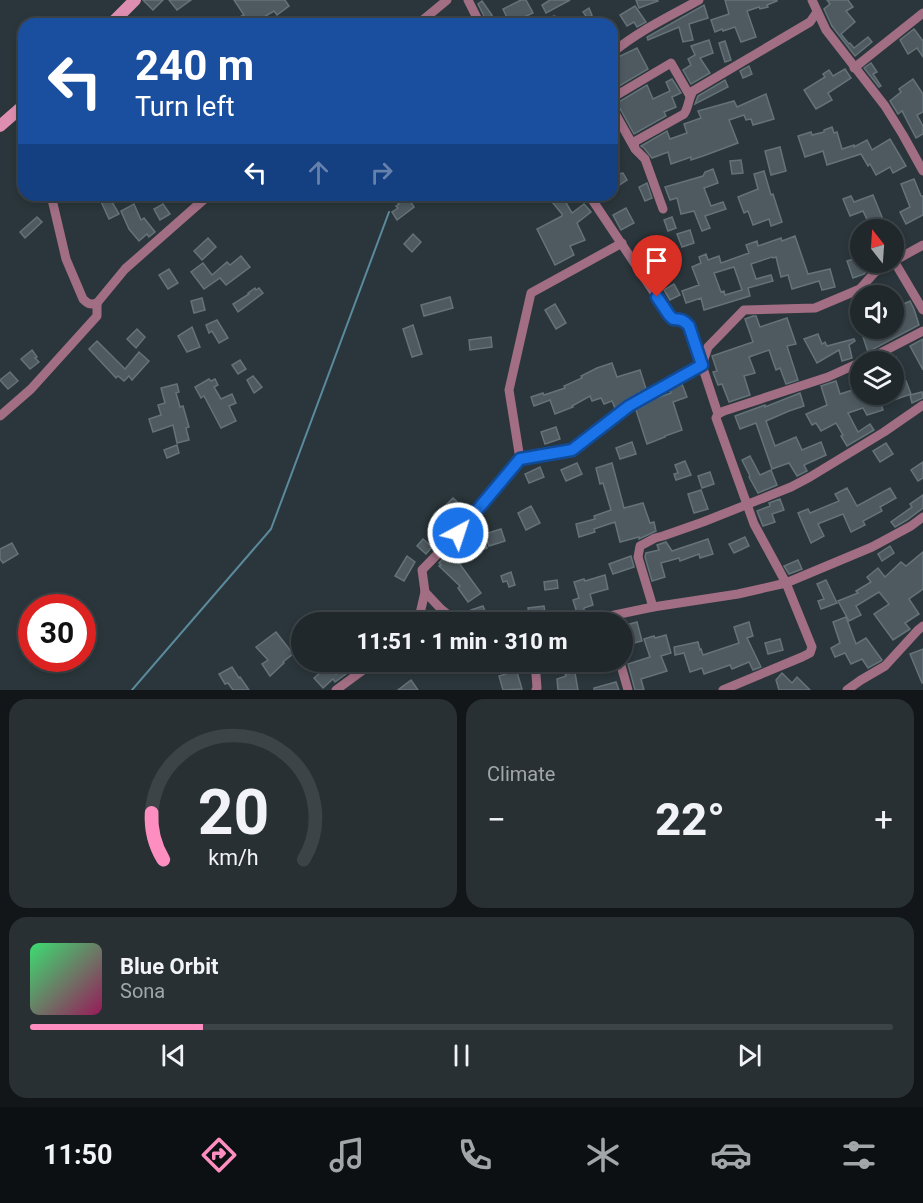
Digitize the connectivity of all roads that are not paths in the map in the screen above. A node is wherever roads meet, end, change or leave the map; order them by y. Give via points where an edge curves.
1 (135, 0) edge
2 (447, 0) edge
3 (468, 0) edge
4 (699, 0) edge
5 (812, 0) edge
6 (817, 12) junction
7 (923, 13) edge
8 (117, 18) edge
9 (425, 18) edge
10 (477, 18) edge
11 (810, 22) junction
12 (826, 30) junction
13 (618, 48) edge
14 (854, 68) junction
15 (618, 94) edge
16 (690, 96) junction
17 (18, 112) edge
18 (618, 118) edge
19 (0, 126) edge
20 (635, 148) junction
21 (923, 171) edge
22 (52, 201) edge
23 (196, 201) edge
24 (202, 201) edge
25 (593, 201) edge
26 (198, 205) junction
27 (663, 209) dead end
28 (622, 243) junction
29 (923, 245) edge
30 (904, 256) edge
31 (874, 273) edge
32 (900, 273) edge
33 (97, 303) junction
34 (923, 310) edge
35 (923, 332) edge
36 (884, 351) edge
37 (702, 365) junction
38 (850, 367) edge
39 (923, 405) edge
40 (718, 414) junction
41 (0, 416) edge
42 (520, 459) junction
43 (747, 504) junction
44 (923, 517) edge
45 (786, 583) junction
46 (425, 592) junction
47 (653, 607) junction
48 (420, 612) edge
49 (445, 612) edge
50 (633, 613) edge
51 (923, 626) edge
52 (360, 672) edge
53 (536, 672) edge
54 (623, 672) edge
55 (336, 690) edge
56 (537, 690) edge
57 (628, 690) edge
58 (723, 690) edge
59 (847, 690) edge

1 - 8 street
2 - 9 street
3 - 10 street
4 - 13 street
5 - 6 street
6 - 11 street
6 - 12 street
7 - 14 street
11 - 12 street
11 - 16 street via 702,84
12 - 14 street
14 - 21 street via 885,106
15 - 16 street via 670,63
16 - 20 street via 684,114 634,142
17 - 19 street
18 - 20 street
20 - 27 street via 645,159
22 - 33 street via 66,259 83,299 92,305
23 - 26 street
24 - 26 street
25 - 28 street
26 - 33 street via 125,269
28 - 37 street via 669,315 689,326
28 - 42 street via 531,293 509,390
29 - 30 street
31 - 37 street via 860,289 814,308 744,310 708,347
32 - 34 street
33 - 41 street via 97,316
35 - 36 street
37 - 40 street
37 - 42 street via 629,406 572,450
38 - 40 street
39 - 43 street via 810,477
40 - 43 street via 716,418
42 - 46 street via 422,570
43 - 45 street
43 - 47 street via 640,546 638,557
44 - 45 street via 872,547
45 - 47 street
45 - 58 street via 812,647 810,653
46 - 48 street
46 - 49 street
47 - 50 street
51 - 59 street via 885,666
52 - 55 street
53 - 56 street
54 - 57 street

